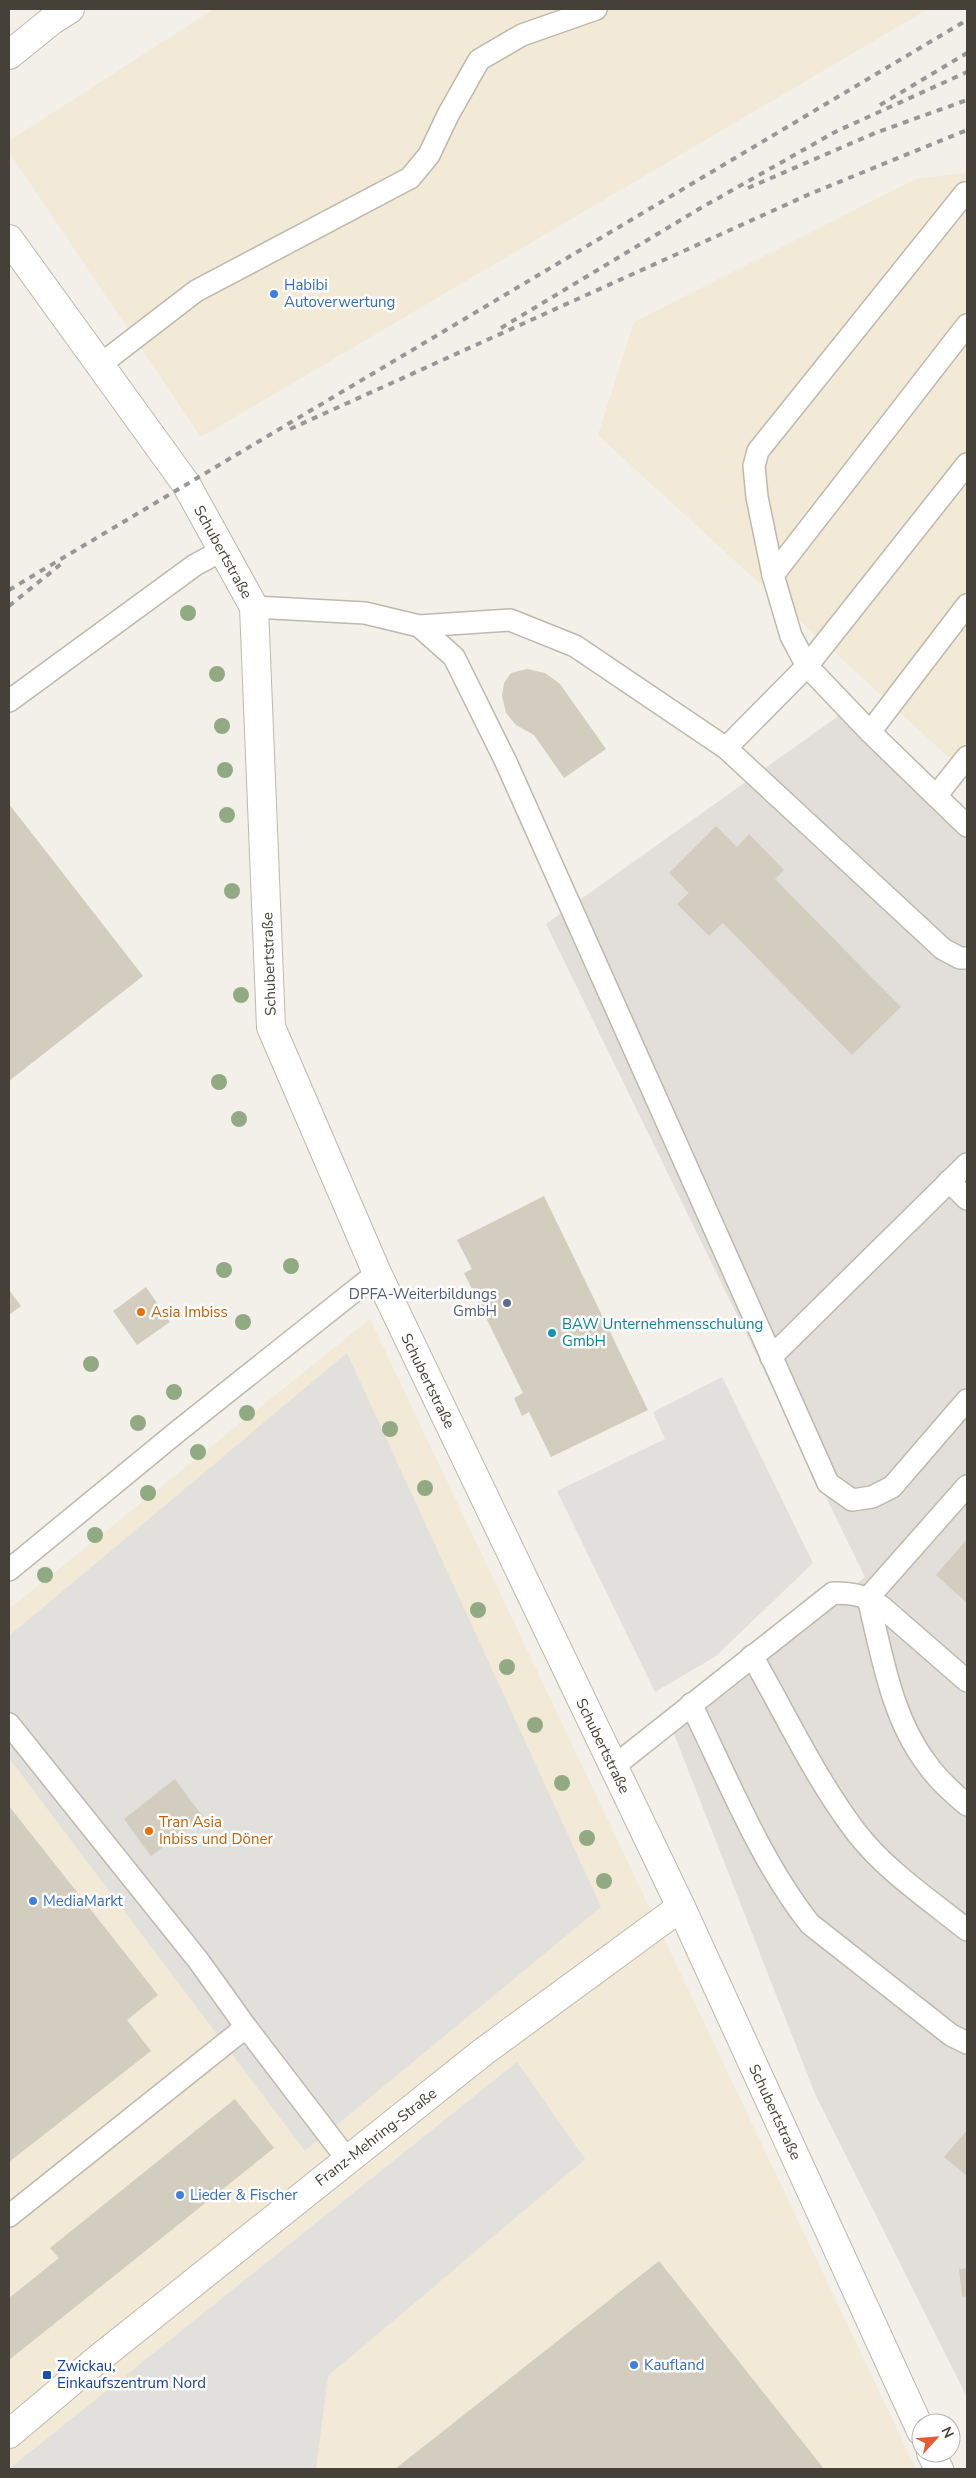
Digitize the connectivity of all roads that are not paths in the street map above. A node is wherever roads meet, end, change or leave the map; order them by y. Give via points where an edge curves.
1 (70, 9) edge
2 (596, 9) edge
3 (9, 55) edge
4 (965, 193) dead end
5 (9, 239) edge
6 (967, 325) edge
7 (101, 364) junction
8 (967, 464) edge
9 (223, 550) junction
10 (774, 575) junction
11 (967, 605) edge
12 (254, 607) junction
13 (419, 626) junction
14 (807, 666) junction
15 (9, 701) edge
16 (870, 732) junction
17 (726, 748) junction
18 (967, 757) edge
19 (936, 796) junction
20 (967, 826) edge
21 (967, 958) edge
22 (967, 1164) edge
23 (950, 1181) junction
24 (967, 1199) edge
25 (377, 1273) junction
26 (771, 1357) junction
27 (967, 1400) edge
28 (967, 1486) edge
29 (9, 1570) edge
30 (868, 1598) junction
31 (752, 1656) junction
32 (967, 1681) edge
33 (691, 1704) junction
34 (9, 1724) edge
35 (614, 1767) junction
36 (967, 1805) edge
37 (681, 1907) junction
38 (967, 1930) edge
39 (246, 2027) junction
40 (967, 2043) edge
41 (347, 2159) junction
42 (9, 2216) edge
43 (913, 2413) edge
44 (9, 2434) edge

1 - 3 street
2 - 7 lane via 522,35 479,60 429,155 410,178 196,291
4 - 10 lane via 758,451 754,466 757,497
5 - 7 street, Schubertstraße
6 - 10 lane
7 - 9 street, Schubertstraße via 186,484
8 - 14 lane
9 - 12 street, Schubertstraße
9 - 15 lane via 195,565
10 - 14 lane via 790,636
11 - 16 lane
12 - 13 lane via 365,613
12 - 25 street, Schubertstraße via 271,1027
13 - 17 lane via 510,620 575,646
13 - 26 lane via 454,657 502,754
14 - 16 lane
14 - 17 lane
16 - 19 lane
17 - 21 lane via 943,949
18 - 19 lane
19 - 20 lane
22 - 23 lane
23 - 24 lane
23 - 26 lane
25 - 29 lane
25 - 35 street, Schubertstraße
26 - 27 lane via 828,1483 852,1500 872,1497 892,1487
28 - 30 lane
30 - 31 lane via 833,1593
30 - 32 lane
30 - 36 lane via 899,1714 926,1764
31 - 33 lane
31 - 38 lane via 830,1795 858,1834 894,1871
33 - 35 lane
33 - 40 lane via 769,1862 796,1907 810,1924 951,2035
34 - 39 lane via 198,1960
35 - 37 street, Schubertstraße
37 - 41 street, Franz-Mehring-Straße via 483,2052
37 - 43 street, Schubertstraße
39 - 41 lane
39 - 42 lane
41 - 44 street, Franz-Mehring-Straße

